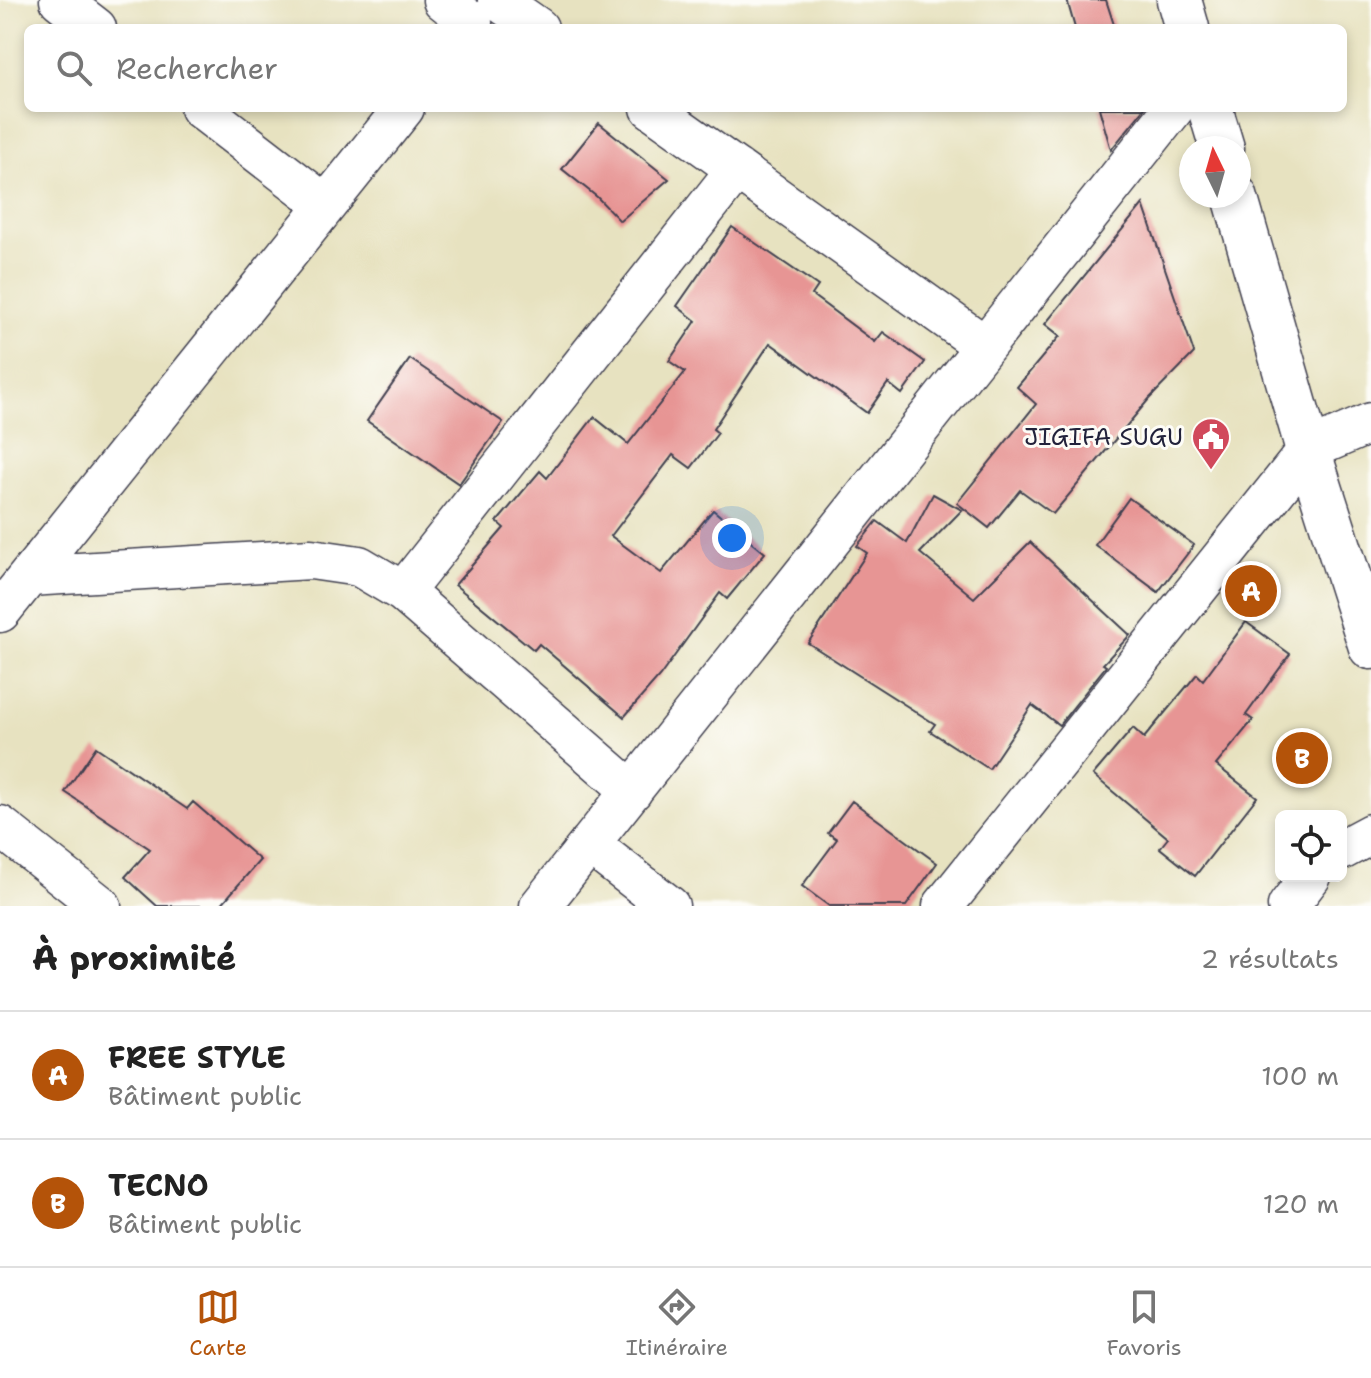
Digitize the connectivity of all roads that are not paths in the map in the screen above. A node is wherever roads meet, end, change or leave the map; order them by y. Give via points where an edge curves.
1 (60, 0) edge
2 (1179, 0) edge
3 (475, 10) edge
4 (91, 24) edge
5 (524, 24) edge
6 (1186, 24) edge
7 (205, 112) edge
8 (401, 112) edge
9 (657, 112) edge
10 (1171, 112) edge
11 (1211, 112) edge
12 (1218, 136) edge
13 (737, 169) junction
14 (326, 205) junction
15 (1238, 208) edge
16 (985, 346) junction
17 (1371, 423) edge
18 (1308, 450) junction
19 (29, 576) junction
20 (403, 592) junction
21 (0, 612) edge
22 (1371, 647) edge
23 (632, 791) junction
24 (0, 826) edge
25 (1371, 834) edge
26 (589, 844) junction
27 (1347, 847) edge
28 (1306, 882) edge
29 (101, 906) edge
30 (540, 906) edge
31 (669, 906) edge
32 (943, 906) edge
33 (1288, 906) edge

1 - 4 street
2 - 6 main road
3 - 5 street
7 - 14 street
8 - 14 street
9 - 13 street
10 - 16 street
11 - 12 main road
13 - 16 street
13 - 20 street
14 - 19 street
15 - 18 main road
16 - 23 street
17 - 18 street
18 - 22 main road
18 - 32 street
19 - 20 street via 311,559 359,566
19 - 21 street
20 - 23 street
23 - 26 street
24 - 29 street
25 - 27 street
26 - 30 street
26 - 31 street
28 - 33 street

